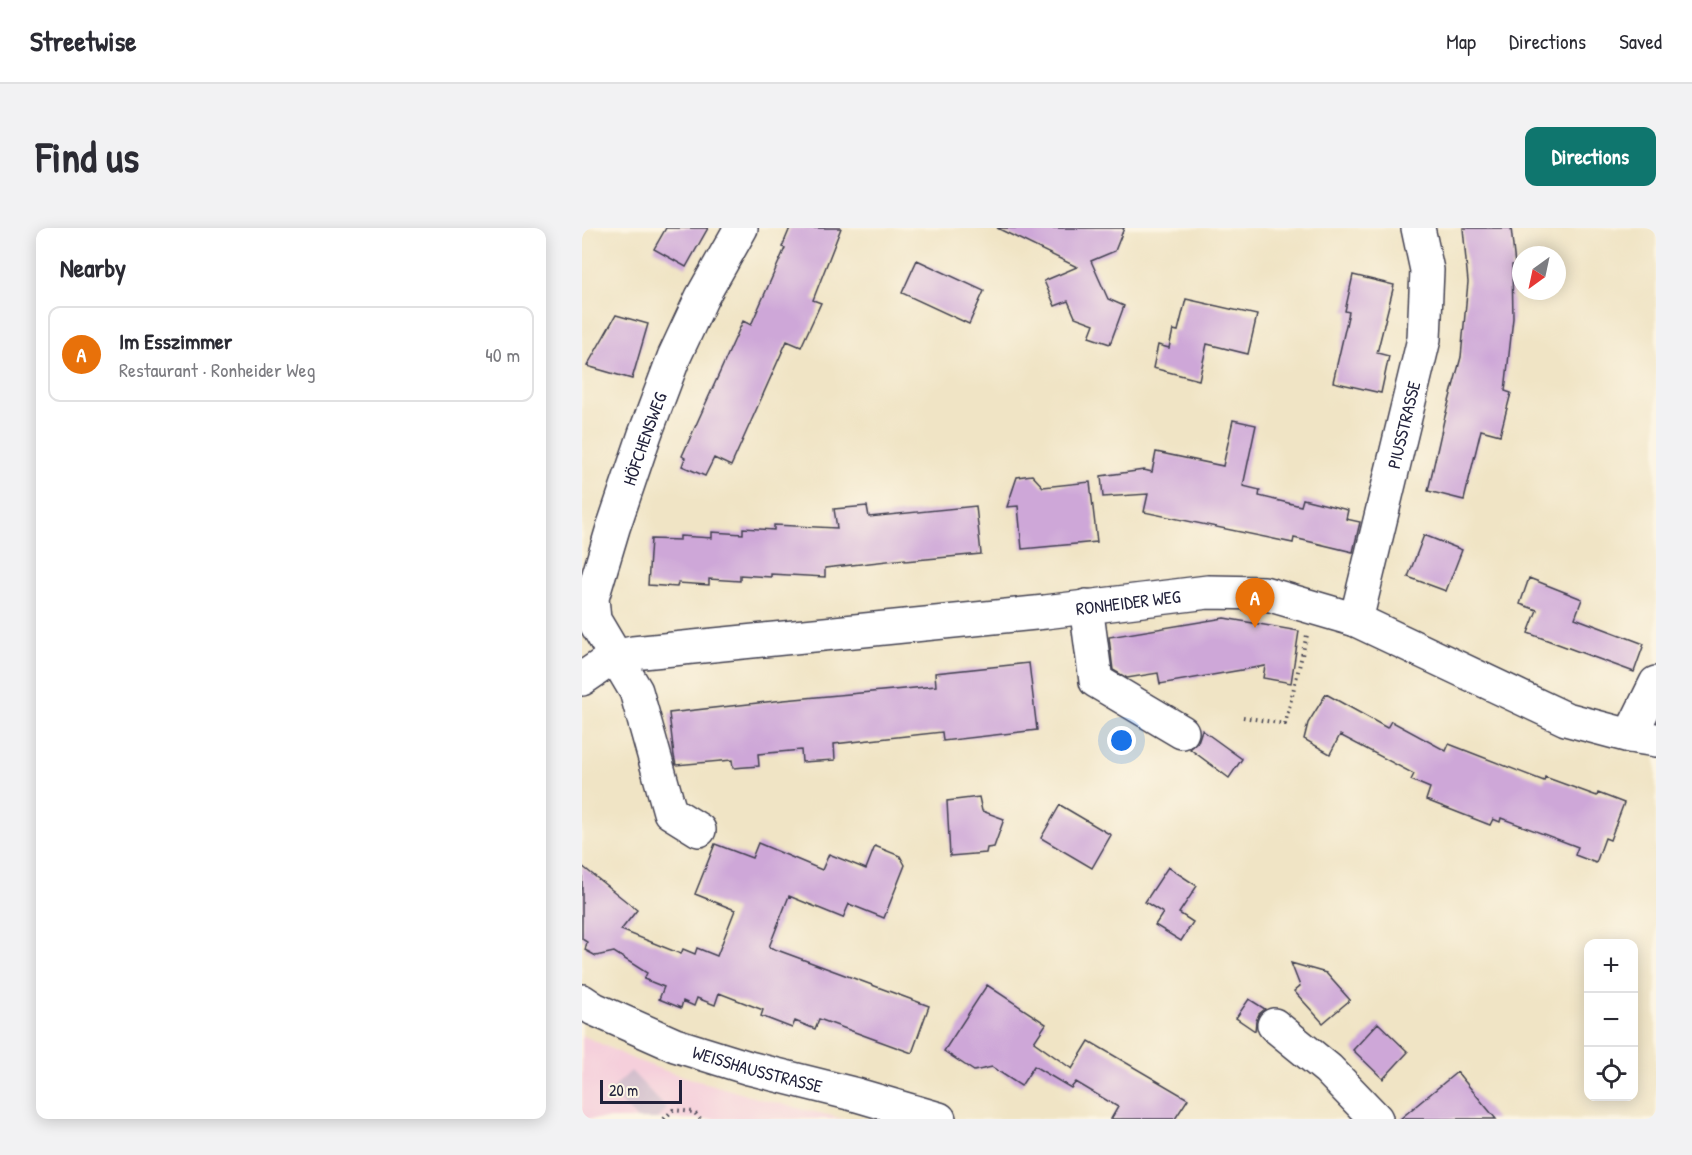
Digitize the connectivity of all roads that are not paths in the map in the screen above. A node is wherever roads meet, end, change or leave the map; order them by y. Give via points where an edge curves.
1 (741, 228) edge
2 (1418, 228) edge
3 (1086, 606) junction
4 (1356, 620) junction
5 (614, 657) junction
6 (582, 679) edge
7 (1656, 683) edge
8 (1182, 732) dead end
9 (1643, 738) edge
10 (699, 830) dead end
11 (582, 1001) edge
12 (1274, 1025) dead end
13 (939, 1119) edge
14 (1376, 1119) edge

1 - 5 street, HÖFCHENSWEG via 674,357 592,598 594,620
2 - 4 street, PIUSSTRASSE via 1427,270 1424,339
3 - 4 street, RONHEIDER WEG via 1208,592 1264,593
3 - 5 street, RONHEIDER WEG
3 - 8 street via 1096,681
4 - 9 street, RONHEIDER WEG via 1566,719
5 - 6 street, RONHEIDER WEG
5 - 10 street, HÖFCHENSWEG via 636,691 670,812
7 - 9 street
11 - 13 street, WEISSHAUSSTRASSE via 675,1045
12 - 14 street via 1328,1069

